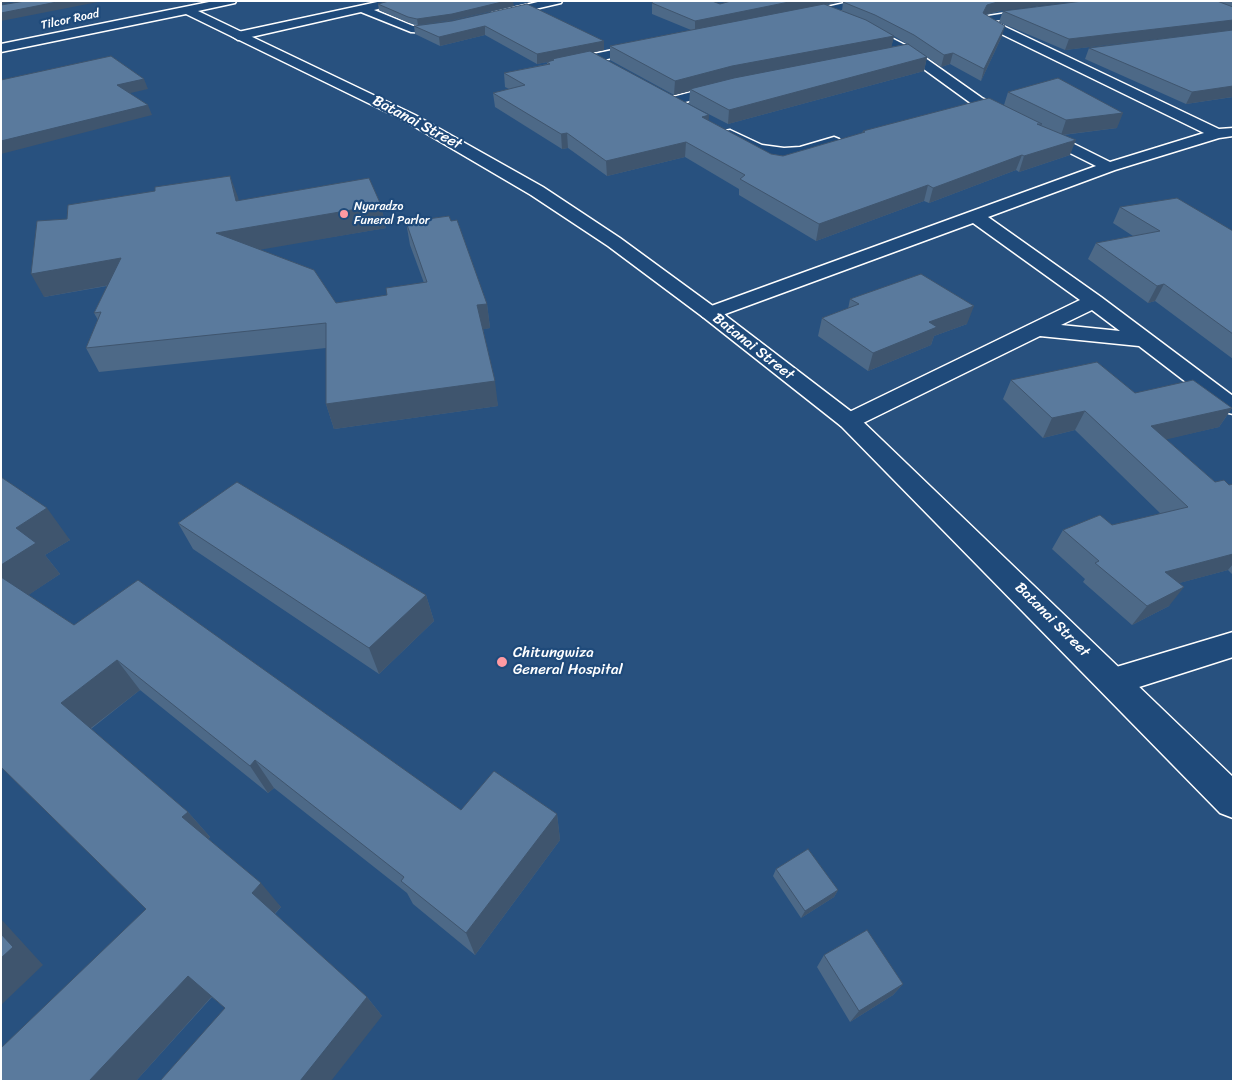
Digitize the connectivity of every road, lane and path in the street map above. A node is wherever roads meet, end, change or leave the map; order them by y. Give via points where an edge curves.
1 (232, 1) edge
2 (398, 1) edge
3 (558, 1) edge
4 (871, 1) edge
5 (363, 9) junction
6 (187, 10) junction
7 (1049, 10) edge
8 (824, 11) junction
9 (489, 17) edge
10 (786, 19) edge
11 (462, 23) edge
12 (238, 36) junction
13 (660, 44) edge
14 (1, 48) edge
15 (906, 51) junction
16 (1075, 54) edge
17 (887, 55) edge
18 (1056, 57) junction
19 (593, 58) junction
20 (554, 66) edge
21 (610, 68) edge
22 (741, 84) edge
23 (977, 101) junction
24 (958, 107) edge
25 (688, 111) edge
26 (714, 125) edge
27 (1225, 133) edge
28 (847, 138) edge
29 (1109, 167) junction
30 (975, 216) junction
31 (1094, 301) junction
32 (710, 313) junction
33 (1036, 329) junction
34 (1145, 340) junction
35 (1233, 407) edge
36 (849, 421) junction
37 (1233, 644) edge
38 (1114, 681) junction
39 (1233, 801) edge

1 - 6 street, Tilcor Road
2 - 5 street
3 - 9 street
4 - 8 street
5 - 11 street via 410,29 428,30
5 - 12 street
6 - 12 street, Batanai Street
6 - 14 street, Tilcor Road
7 - 18 street via 1000,16 987,22
8 - 10 street
8 - 15 street via 868,29
12 - 32 street, Batanai Street via 410,118 473,153 614,242
13 - 19 street
15 - 17 street
15 - 23 street
16 - 18 street
18 - 27 street
19 - 20 street
19 - 21 street
22 - 25 street via 666,100
23 - 24 street
23 - 29 street
26 - 28 street via 758,149 784,153
27 - 29 street
29 - 30 street
30 - 31 street
30 - 32 street
31 - 33 street
31 - 34 street
32 - 36 street, Batanai Street
33 - 34 street
33 - 36 street
34 - 35 street
36 - 38 street, Batanai Street
37 - 38 street
38 - 39 street, Batanai Street

